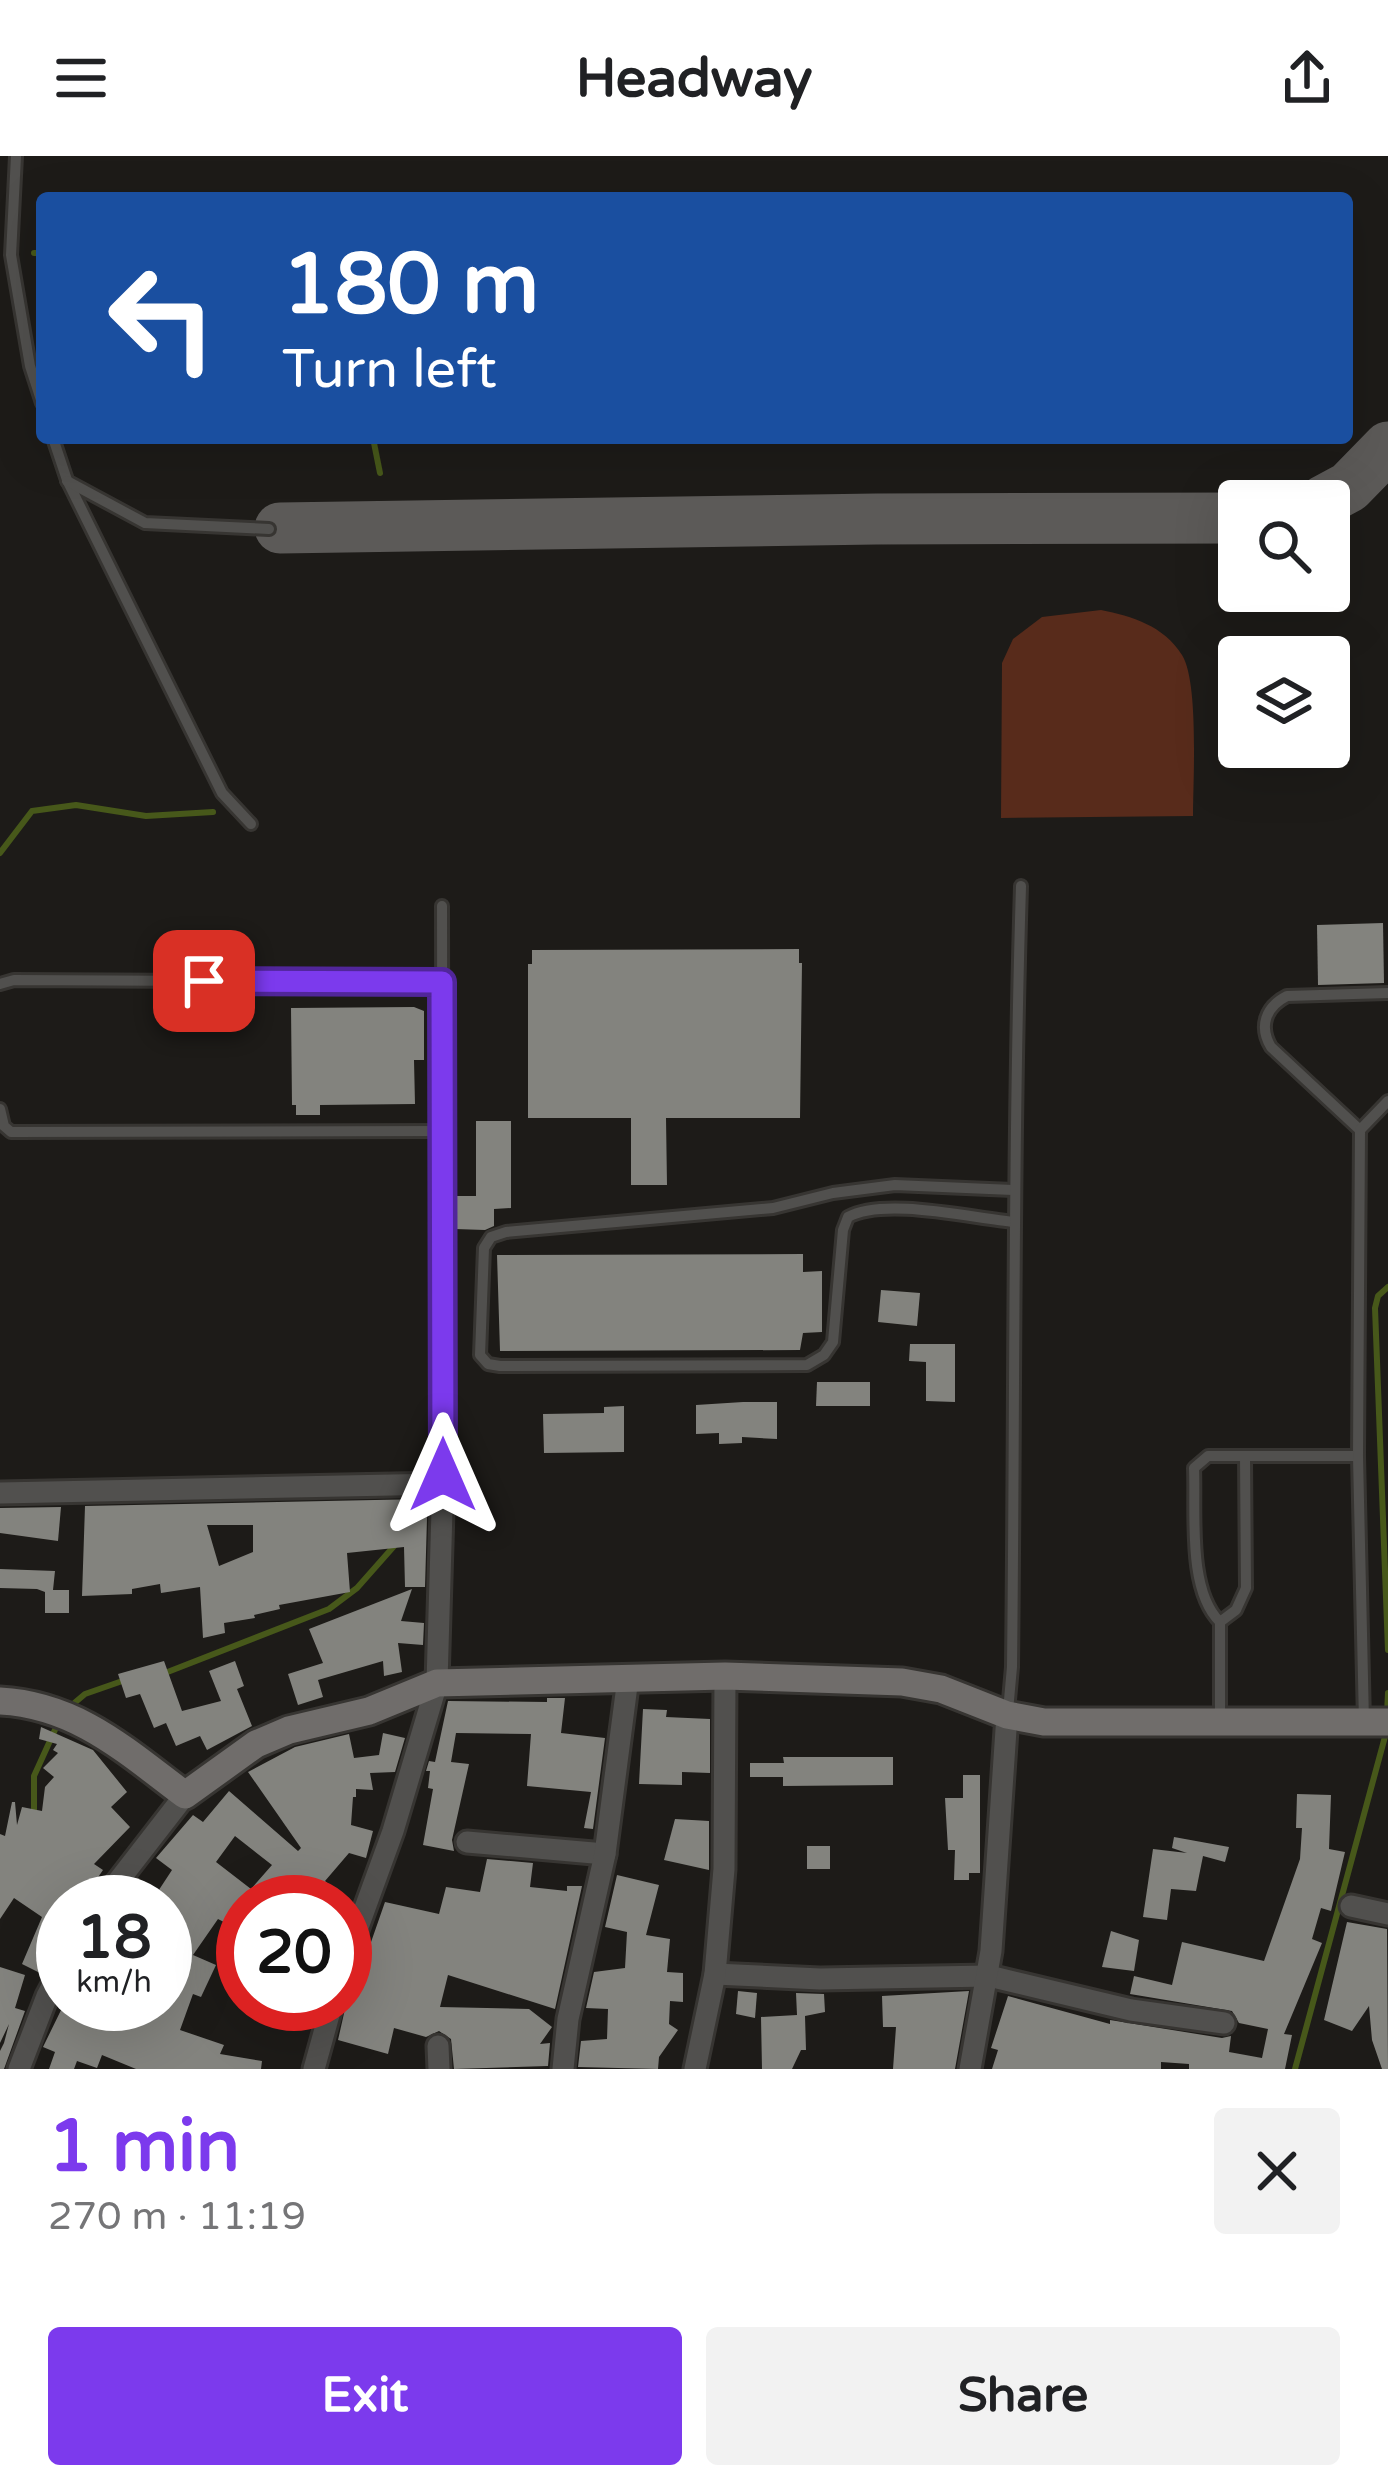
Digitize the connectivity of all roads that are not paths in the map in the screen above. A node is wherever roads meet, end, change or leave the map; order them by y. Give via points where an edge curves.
1 (16, 156) edge
2 (36, 384) edge
3 (55, 444) edge
4 (67, 481) junction
5 (269, 529) dead end
6 (251, 824) dead end
7 (1021, 886) dead end
8 (442, 906) dead end
9 (442, 982) junction
10 (0, 984) edge
11 (1388, 993) edge
12 (1388, 1101) edge
13 (0, 1109) edge
14 (1360, 1130) junction
15 (444, 1131) junction
16 (1013, 1190) junction
17 (1014, 1222) junction
18 (1245, 1456) junction
19 (1358, 1456) junction
20 (443, 1479) junction
21 (0, 1493) edge
22 (1220, 1622) junction
23 (725, 1676) junction
24 (628, 1678) junction
25 (437, 1683) junction
26 (0, 1701) edge
27 (1007, 1715) junction
28 (1220, 1722) junction
29 (1376, 1722) edge
30 (185, 1795) junction
31 (467, 1843) dead end
32 (605, 1854) junction
33 (123, 1875) edge
34 (372, 1889) edge
35 (1351, 1906) dead end
36 (1388, 1914) edge
37 (715, 1974) junction
38 (988, 1976) junction
39 (1224, 2023) dead end
40 (36, 2025) edge
41 (325, 2031) edge
42 (438, 2046) dead end
43 (19, 2069) edge
44 (314, 2069) edge
45 (439, 2069) edge
46 (563, 2069) edge
47 (695, 2069) edge
48 (970, 2069) edge

1 - 2 lane via 11,255
3 - 4 lane
4 - 5 lane via 146,523
4 - 6 lane via 222,793
7 - 16 lane
8 - 9 lane
9 - 10 lane
9 - 15 lane
11 - 14 lane via 1287,996 1265,1019 1271,1048
12 - 14 lane
13 - 15 lane via 11,1132
14 - 19 lane
15 - 20 lane
16 - 17 lane
16 - 17 lane via 895,1185 773,1208 506,1232 484,1248 480,1355 500,1366 807,1365 833,1342 848,1217 888,1209
17 - 27 lane
18 - 19 lane
18 - 22 lane via 1246,1588
18 - 22 lane via 1208,1456 1194,1468 1199,1588
19 - 29 lane
20 - 21 street
20 - 25 street
22 - 28 lane
23 - 24 street
23 - 27 street via 902,1682
23 - 37 street
24 - 25 street
24 - 32 street
25 - 30 street via 256,1744
25 - 34 street
26 - 30 street via 62,1713
27 - 28 street
27 - 38 street
28 - 29 street
30 - 33 street
31 - 32 street
32 - 46 street
35 - 36 street
37 - 38 street
37 - 47 street
38 - 39 street via 1148,2014
38 - 48 street
40 - 43 street
41 - 44 street
42 - 45 street

